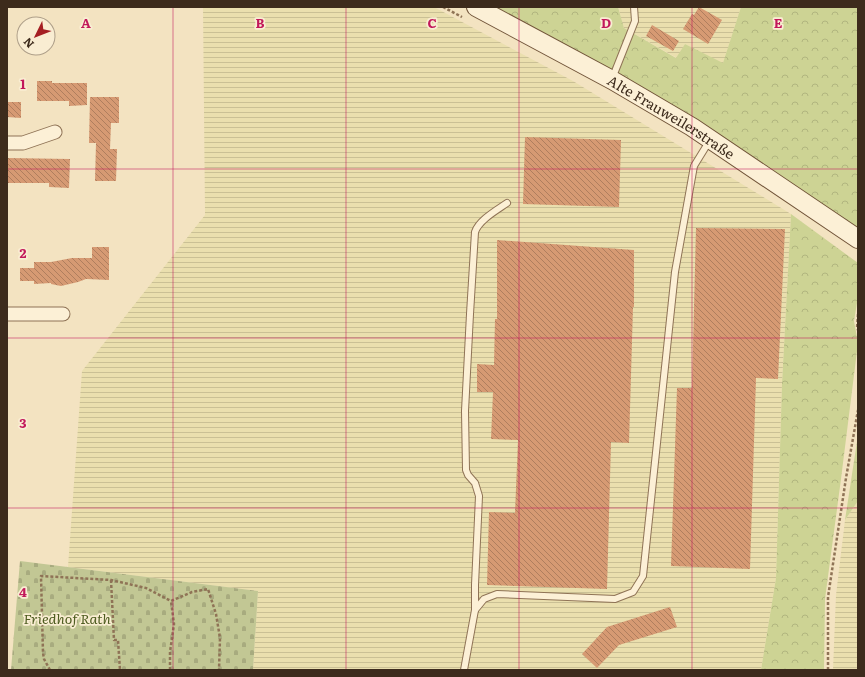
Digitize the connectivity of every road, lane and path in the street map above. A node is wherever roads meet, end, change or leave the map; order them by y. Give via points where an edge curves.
1 (443, 7) edge
2 (634, 7) edge
3 (470, 12) edge
4 (612, 80) junction
5 (55, 132) dead end
6 (710, 140) junction
7 (7, 143) edge
8 (507, 203) dead end
9 (858, 238) edge
10 (7, 314) edge
11 (63, 314) dead end
12 (858, 314) edge
13 (858, 330) edge
14 (858, 410) edge
15 (111, 580) junction
16 (171, 601) junction
17 (475, 610) junction
18 (50, 670) edge
19 (120, 670) edge
20 (170, 670) edge
21 (219, 670) edge
22 (464, 670) edge
23 (828, 670) edge

1 - 3 path
2 - 4 lane via 635,21
3 - 4 street, Alte Frauweilerstraße
4 - 6 street, Alte Frauweilerstraße
5 - 7 street via 23,143
6 - 9 street, Alte Frauweilerstraße
6 - 17 lane via 694,166 675,272 643,576 633,592 615,599 497,594 484,599
8 - 17 lane via 484,219 476,227 475,232 465,411 466,470 480,496
10 - 11 street
12 - 13 path
14 - 23 path via 828,597
15 - 16 path via 146,588
15 - 18 path via 41,576 43,653
15 - 19 path via 114,640 118,640
16 - 20 path via 174,624
16 - 21 path via 192,592 208,589 220,638
17 - 22 lane

